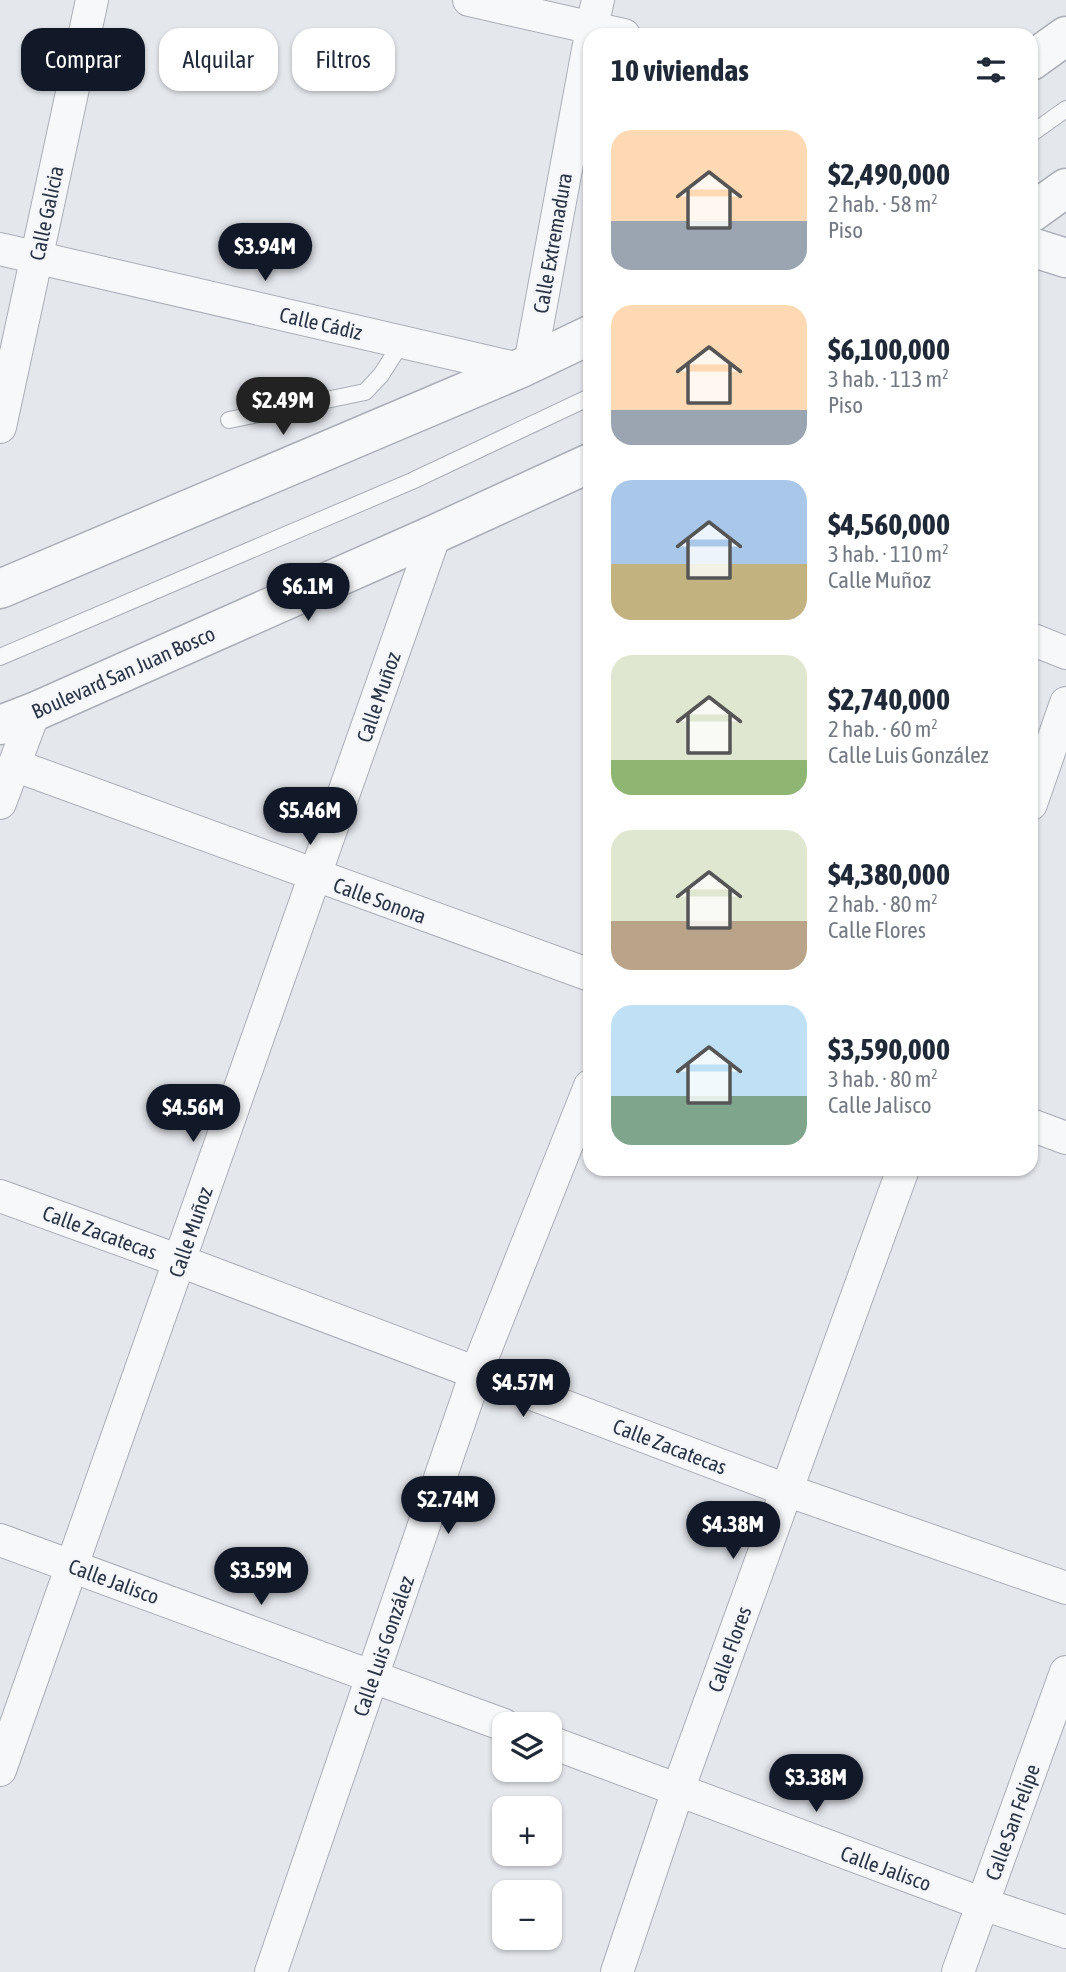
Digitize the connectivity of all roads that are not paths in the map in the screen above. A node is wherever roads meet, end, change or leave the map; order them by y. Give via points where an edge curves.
1 (92, 0) edge
2 (469, 0) edge
3 (593, 25) edge
4 (1066, 36) edge
5 (1038, 56) edge
6 (583, 75) edge
7 (1066, 109) edge
8 (1038, 129) edge
9 (1066, 188) edge
10 (1038, 208) edge
11 (0, 249) edge
12 (1038, 249) edge
13 (36, 256) junction
14 (1066, 258) edge
15 (583, 338) edge
16 (402, 342) junction
17 (524, 367) junction
18 (583, 400) edge
19 (229, 420) dead end
20 (0, 427) edge
21 (583, 472) edge
22 (435, 534) junction
23 (0, 589) edge
24 (1038, 642) edge
25 (1066, 653) edge
26 (0, 657) edge
27 (1066, 703) edge
28 (17, 719) edge
29 (13, 765) junction
30 (1038, 784) edge
31 (0, 803) edge
32 (315, 876) junction
33 (583, 972) edge
34 (583, 1104) edge
35 (1038, 1128) edge
36 (1066, 1138) edge
37 (900, 1176) edge
38 (0, 1196) edge
39 (180, 1261) junction
40 (477, 1373) junction
41 (786, 1490) junction
42 (0, 1540) edge
43 (72, 1565) junction
44 (1066, 1588) edge
45 (1066, 1672) edge
46 (373, 1675) junction
47 (492, 1720) edge
48 (562, 1746) edge
49 (0, 1770) edge
50 (678, 1790) junction
51 (983, 1904) junction
52 (1066, 1932) edge
53 (271, 1972) edge
54 (617, 1972) edge
55 (958, 1972) edge

1 - 13 street, Calle Galicia
2 - 3 street
4 - 5 street
6 - 17 street, Calle Extremadura
7 - 8 lane
9 - 10 street
11 - 13 street, Calle Cádiz
12 - 14 street
13 - 16 street, Calle Cádiz
13 - 20 street, Calle Galicia
15 - 17 street
16 - 17 street, Calle Cádiz
16 - 19 lane via 365,392
17 - 23 street
18 - 26 lane via 412,481
21 - 22 street, Boulevard San Juan Bosco
22 - 28 street, Boulevard San Juan Bosco
22 - 32 street, Calle Muñoz
24 - 25 street
27 - 30 street
28 - 29 street
29 - 31 street
29 - 32 street, Calle Sonora
32 - 33 street, Calle Sonora
32 - 39 street, Calle Muñoz
34 - 40 street, Calle Luis González
35 - 36 street
37 - 41 street, Calle Flores
38 - 39 street, Calle Zacatecas
39 - 40 street, Calle Zacatecas
39 - 43 street, Calle Muñoz
40 - 41 street, Calle Zacatecas
40 - 46 street, Calle Luis González
41 - 44 street, Calle Zacatecas
41 - 50 street, Calle Flores
42 - 43 street, Calle Jalisco
43 - 46 street, Calle Jalisco
43 - 49 street, Calle Muñoz
45 - 51 street, Calle San Felipe
46 - 47 street, Calle Jalisco
46 - 53 street, Calle Luis González
48 - 50 street, Calle Jalisco
50 - 51 street, Calle Jalisco
50 - 54 street, Calle Flores
51 - 52 street, Calle Jalisco
51 - 55 street, Calle San Felipe

